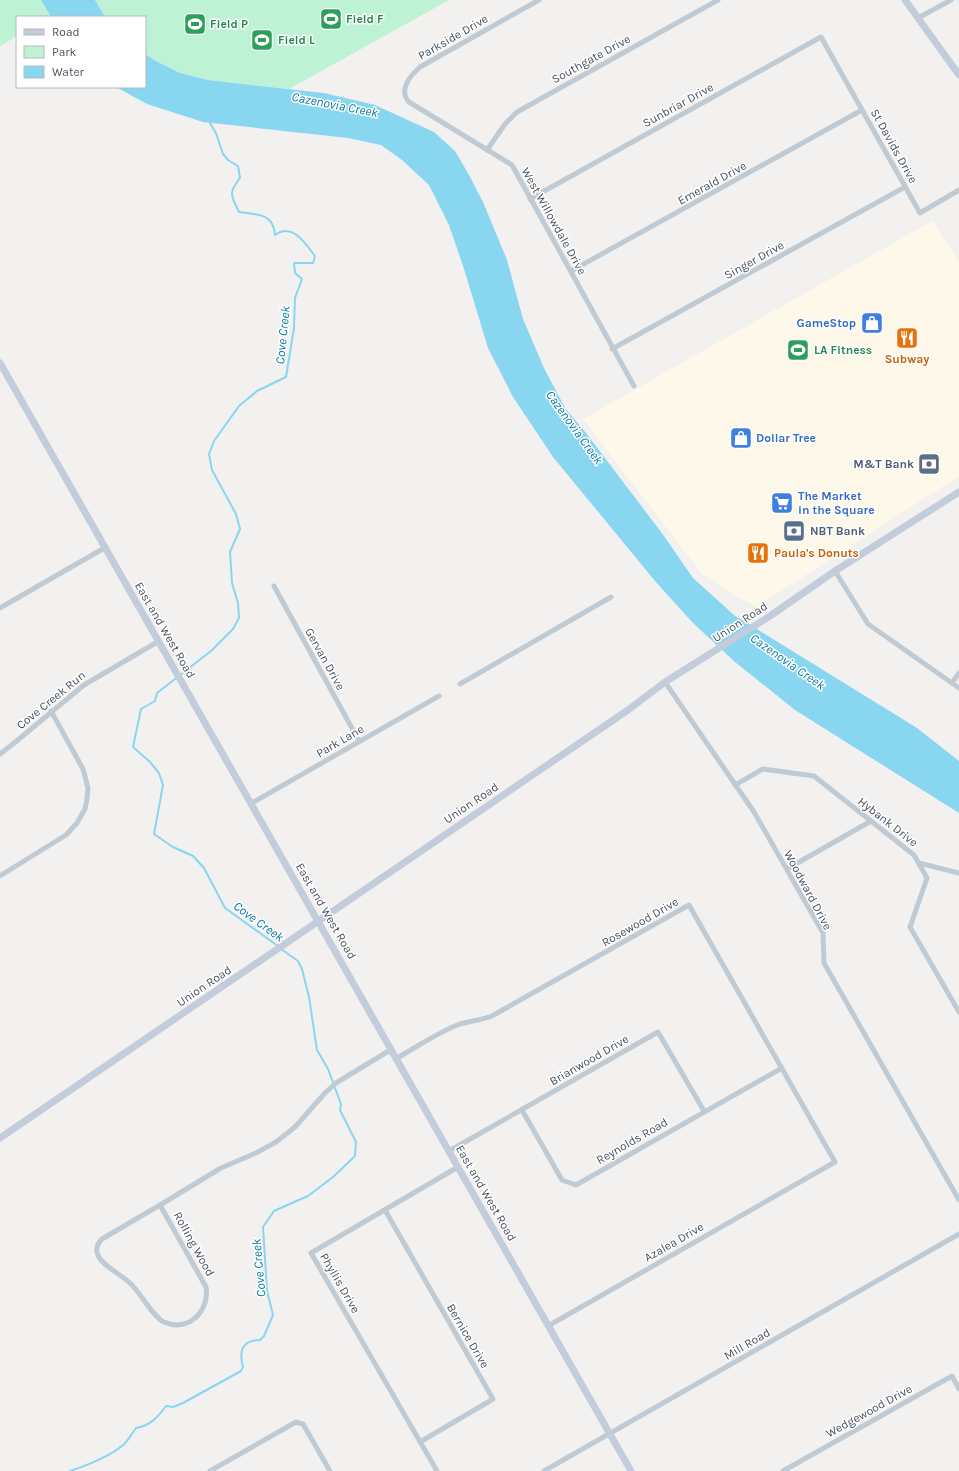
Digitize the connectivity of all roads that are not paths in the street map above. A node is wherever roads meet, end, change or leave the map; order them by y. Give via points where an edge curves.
1 (539, 0) edge
2 (718, 0) edge
3 (905, 0) edge
4 (951, 0) edge
5 (918, 18) junction
6 (829, 50) joint
7 (959, 75) edge
8 (405, 87) joint
9 (862, 110) junction
10 (487, 150) junction
11 (905, 187) junction
12 (959, 190) edge
13 (530, 199) junction
14 (571, 271) junction
15 (612, 349) junction
16 (0, 363) edge
17 (634, 386) dead end
18 (959, 492) edge
19 (106, 548) junction
20 (836, 572) junction
21 (274, 586) dead end
22 (611, 597) dead end
23 (0, 608) edge
24 (159, 641) junction
25 (959, 672) edge
26 (665, 682) junction
27 (952, 683) junction
28 (460, 684) dead end
29 (959, 688) edge
30 (439, 696) dead end
31 (51, 711) junction
32 (359, 741) junction
33 (0, 754) edge
34 (735, 785) junction
35 (252, 803) junction
36 (871, 821) junction
37 (919, 863) junction
38 (787, 869) junction
39 (959, 873) edge
40 (0, 876) edge
41 (318, 920) junction
42 (959, 1012) edge
43 (392, 1049) junction
44 (397, 1058) junction
45 (782, 1068) junction
46 (522, 1110) junction
47 (704, 1111) junction
48 (0, 1138) edge
49 (450, 1151) junction
50 (458, 1167) junction
51 (810, 1177) joint
52 (959, 1200) edge
53 (160, 1205) junction
54 (385, 1210) junction
55 (959, 1234) edge
56 (548, 1326) junction
57 (959, 1389) edge
58 (610, 1434) junction
59 (420, 1442) junction
60 (210, 1471) edge
61 (330, 1471) edge
62 (437, 1471) edge
63 (544, 1471) edge
64 (632, 1471) edge
65 (783, 1471) edge

1 - 8 street, Parkside Drive via 420,67
2 - 10 street, Southgate Drive via 517,112
3 - 5 street
4 - 5 street
5 - 7 street
6 - 9 street, St Davids Drive
6 - 13 street, Sunbriar Drive via 821,37
8 - 10 street, West Willowdale Drive via 405,95 410,102
9 - 11 street, St Davids Drive
9 - 14 street, Emerald Drive
10 - 13 street, West Willowdale Drive via 512,165
11 - 12 street, St Davids Drive via 920,213
11 - 15 street, Singer Drive
13 - 14 street, West Willowdale Drive
14 - 15 street, West Willowdale Drive
15 - 17 street, West Willowdale Drive
16 - 19 street, East and West Road
18 - 20 street, Union Road
19 - 23 street
19 - 24 street, East and West Road
20 - 26 street, Union Road
20 - 27 street via 868,624
21 - 32 street, Gervan Drive
22 - 28 street
24 - 31 street, Cove Creek Run via 97,676
24 - 35 street, East and West Road
25 - 27 street
26 - 34 street, Woodward Drive
26 - 41 street, Union Road via 628,710
27 - 29 street
30 - 32 street, Park Lane
31 - 33 street, Cove Creek Run
31 - 40 street via 83,769 88,788 85,809 66,835
32 - 35 street, Park Lane
34 - 36 street, Hybank Drive via 763,769 814,776
34 - 38 street, Woodward Drive
35 - 41 street, East and West Road
36 - 37 street, Hybank Drive via 914,855
36 - 38 street
37 - 39 street
37 - 42 street, Hybank Drive via 927,878 910,926
38 - 52 street, Woodward Drive via 823,933 824,963
41 - 43 street, East and West Road
41 - 48 street, Union Road
43 - 44 street, East and West Road
43 - 53 street, Rolling Wood via 336,1083 295,1127 276,1142 221,1168
44 - 45 street, Rosewood Drive via 451,1028 492,1016 689,905
44 - 49 street, East and West Road
45 - 47 street, Reynolds Road
45 - 51 street, Rosewood Drive via 835,1162
46 - 47 street, Reynolds Road via 562,1180 576,1185
46 - 47 street, Brianwood Drive via 658,1032
46 - 49 street, Brianwood Drive
49 - 50 street, East and West Road
50 - 54 street, Phyllis Drive
50 - 56 street, East and West Road
51 - 56 street, Azalea Drive
53 - 53 street, Rolling Wood via 102,1238 97,1246 98,1255 103,1262 131,1283 159,1318 171,1324 187,1322 202,1311 207,1299 206,1287
54 - 59 street, Bernice Drive via 493,1399
54 - 59 street, Phyllis Drive via 311,1253
55 - 58 street, Mill Road
56 - 58 street, East and West Road
57 - 65 street, Wedgewood Drive via 952,1376
58 - 63 street, Mill Road
58 - 64 street, East and West Road
59 - 62 street, Phyllis Drive
60 - 61 street via 296,1422 303,1424

